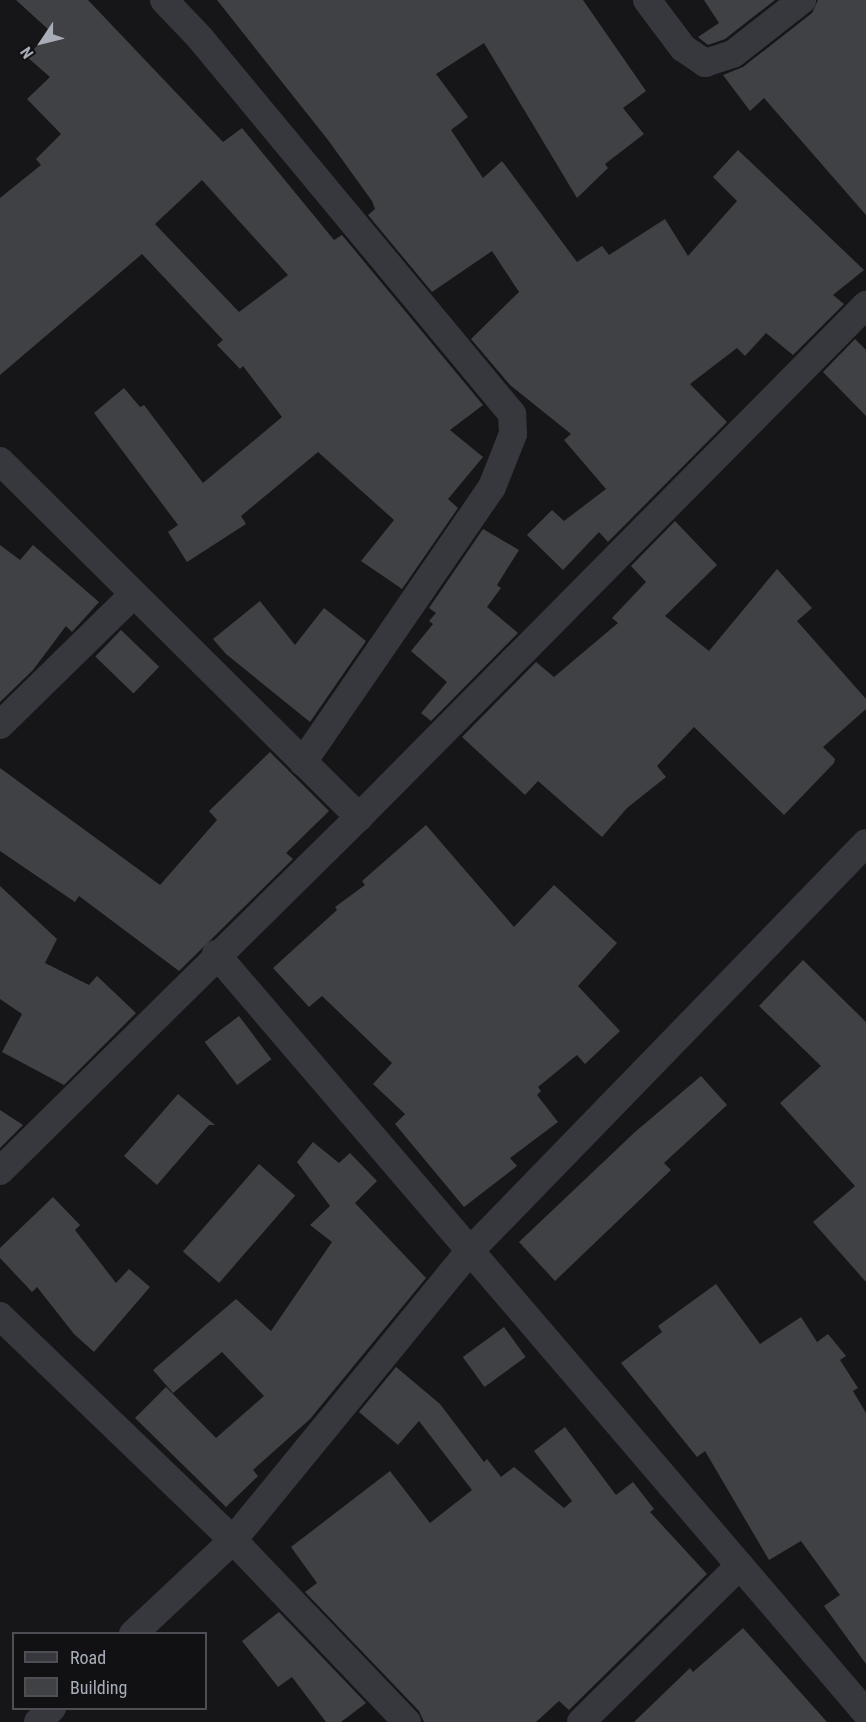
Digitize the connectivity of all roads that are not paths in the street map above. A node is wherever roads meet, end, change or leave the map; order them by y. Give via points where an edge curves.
1 (164, 0) edge
2 (646, 0) edge
3 (802, 0) edge
4 (866, 305) edge
5 (0, 461) edge
6 (134, 594) junction
7 (0, 725) edge
8 (303, 762) junction
9 (359, 817) junction
10 (866, 843) edge
11 (216, 954) junction
12 (0, 1171) edge
13 (468, 1253) junction
14 (0, 1316) edge
15 (233, 1540) junction
16 (740, 1565) junction
17 (135, 1632) edge
18 (50, 1710) edge
19 (866, 1713) edge
20 (38, 1722) edge
21 (407, 1722) edge
22 (580, 1722) edge

1 - 8 street via 200,38 512,414 513,434 492,487
2 - 3 street via 682,48 705,63 733,54
4 - 9 street
5 - 6 street
6 - 7 street
6 - 8 street
8 - 9 street
9 - 11 street
10 - 13 street
11 - 12 street
11 - 13 street
13 - 15 street
13 - 16 street
14 - 15 street
15 - 17 street
15 - 21 street
16 - 19 street
16 - 22 street
18 - 20 street

